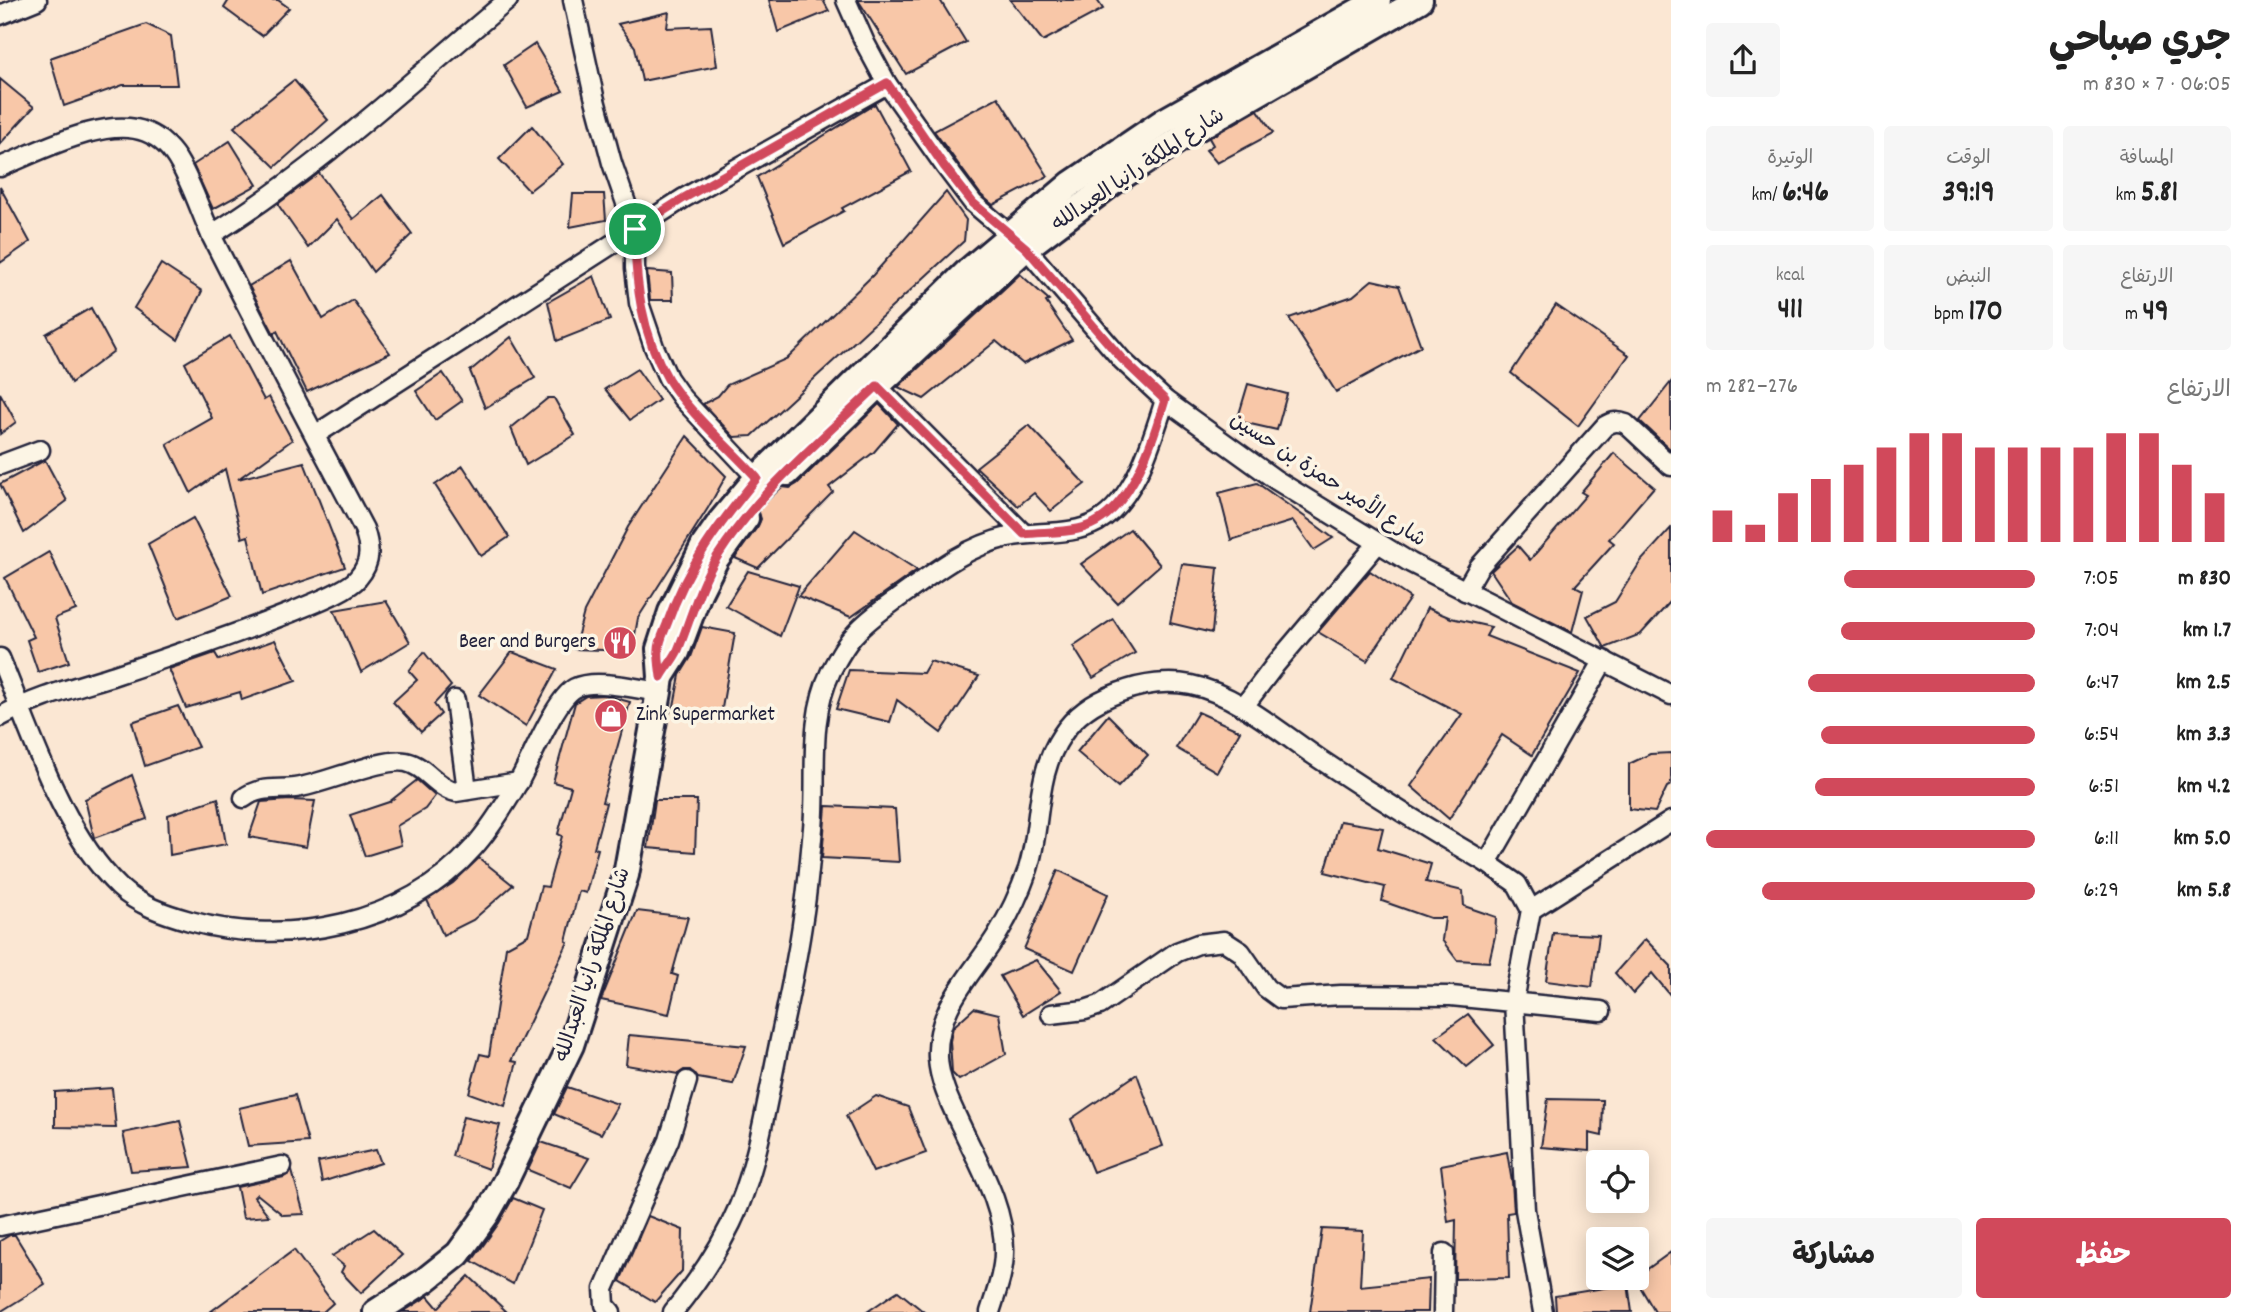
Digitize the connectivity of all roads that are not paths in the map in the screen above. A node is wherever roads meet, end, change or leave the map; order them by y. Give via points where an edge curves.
1 (37, 0) edge
2 (508, 0) edge
3 (573, 0) edge
4 (846, 0) edge
5 (1378, 0) edge
6 (1420, 0) edge
7 (0, 15) edge
8 (887, 83) junction
9 (0, 167) edge
10 (635, 229) junction
11 (211, 235) junction
12 (1018, 241) junction
13 (877, 386) junction
14 (1165, 400) junction
15 (315, 435) junction
16 (40, 450) dead end
17 (0, 465) edge
18 (1671, 466) edge
19 (757, 478) junction
20 (1024, 534) junction
21 (1378, 543) junction
22 (1465, 590) junction
23 (0, 658) edge
24 (1604, 660) junction
25 (660, 684) junction
26 (1671, 695) edge
27 (455, 701) dead end
28 (20, 706) junction
29 (1244, 706) junction
30 (0, 717) edge
31 (519, 782) junction
32 (467, 790) junction
33 (244, 798) dead end
34 (1671, 821) edge
35 (1487, 863) junction
36 (1531, 910) junction
37 (1514, 1001) junction
38 (1601, 1011) dead end
39 (1051, 1014) dead end
40 (687, 1081) dead end
41 (282, 1166) dead end
42 (0, 1226) edge
43 (1444, 1253) dead end
44 (376, 1312) edge
45 (611, 1312) edge
46 (673, 1312) edge
47 (990, 1312) edge
48 (1443, 1312) edge
49 (1543, 1312) edge

1 - 7 street
2 - 11 street via 258,206
3 - 10 street via 612,163
4 - 8 street, شارع الأمير حمزة بن حسين
5 - 12 main road, شارع الملكة رانيا العبدالله via 1164,121 1071,184
6 - 12 main road, شارع الملكة رانيا العبدالله via 1194,130
8 - 10 street
8 - 12 street, شارع الأمير حمزة بن حسين via 973,203
9 - 11 street via 76,137 117,127 134,128 165,144 180,163
10 - 15 street
10 - 19 street via 639,303 668,378
11 - 15 street
12 - 13 main road, شارع الملكة رانيا العبدالله
12 - 14 street, شارع الأمير حمزة بن حسين via 1122,359
12 - 19 main road, شارع الملكة رانيا العبدالله via 968,271
13 - 20 street
13 - 25 main road, شارع الملكة رانيا العبدالله via 769,491 735,531 699,593
14 - 20 street via 1140,469 1113,509 1079,529
14 - 21 street, شارع الأمير حمزة بن حسين via 1276,480
15 - 28 street via 370,547 369,562 357,580 266,622
16 - 17 street
18 - 22 street via 1626,424 1619,421 1605,426 1499,543
19 - 25 main road, شارع الملكة رانيا العبدالله via 709,538 689,573 659,649
20 - 46 street via 995,540 940,568 856,633 829,675 814,729 815,805 803,918 761,1130 739,1207 690,1292
21 - 22 street, شارع الأمير حمزة بن حسين
21 - 29 street
22 - 24 street, شارع الأمير حمزة بن حسين
23 - 28 street
24 - 26 street, شارع الأمير حمزة بن حسين
24 - 35 street
25 - 31 street via 575,688 555,712
25 - 44 main road, شارع الملكة رانيا العبدالله via 626,875 571,1045 505,1182 458,1254
27 - 32 street
28 - 30 street
28 - 31 street via 78,836 108,874 149,907 208,927 300,931 363,917 415,896 472,849
29 - 35 street via 1331,767
29 - 47 street via 1192,685 1143,686 1095,704 1077,717 1051,753 1029,866 1013,908 960,987 939,1034 938,1060 948,1098 989,1187 1003,1238 1002,1267
31 - 32 street
32 - 33 street via 451,792 414,765 393,761 320,784 265,789
34 - 36 street
35 - 36 street via 1517,884
36 - 37 street
37 - 38 street
37 - 39 street via 1396,995 1281,999 1266,988 1241,952 1224,941 1177,952 1100,1005
37 - 49 street via 1525,1210
40 - 45 street via 669,1140 604,1289 605,1305
41 - 42 street
43 - 48 street

